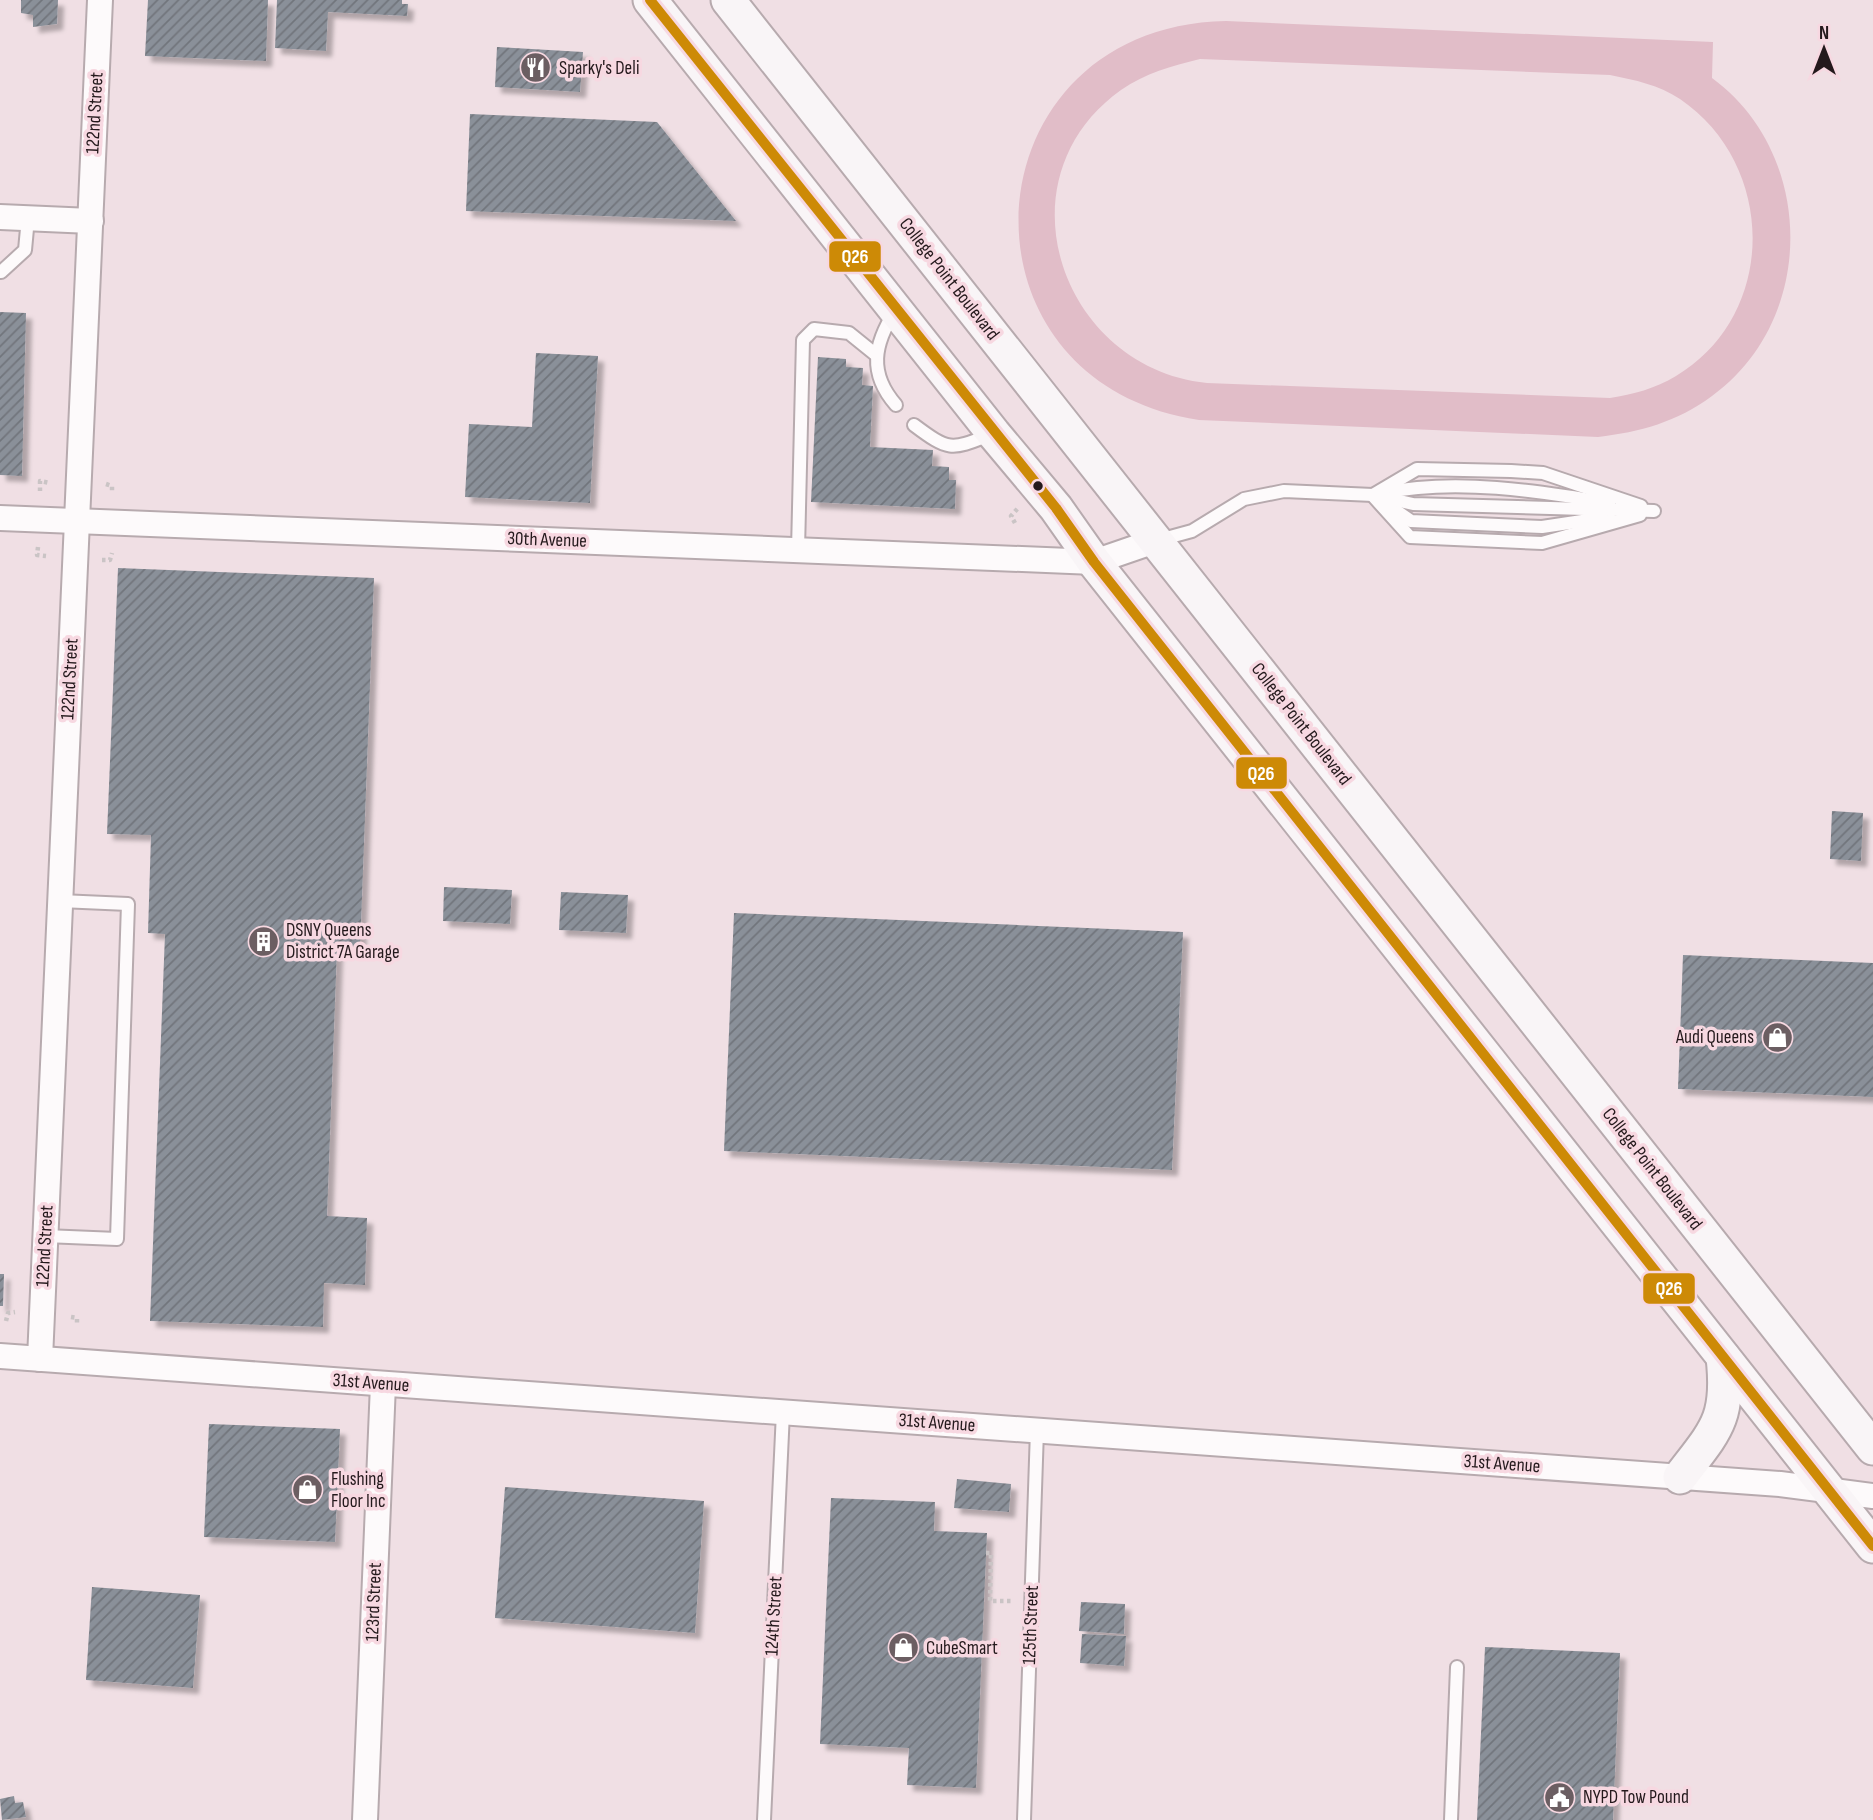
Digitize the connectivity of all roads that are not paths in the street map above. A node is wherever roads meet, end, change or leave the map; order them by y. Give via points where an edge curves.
1 (100, 0) edge
2 (650, 0) edge
3 (728, 0) edge
4 (0, 217) edge
5 (27, 218) junction
6 (90, 220) junction
7 (1, 272) edge
8 (896, 310) junction
9 (875, 354) junction
10 (896, 405) dead end
11 (914, 425) dead end
12 (993, 434) junction
13 (1373, 495) junction
14 (1654, 511) junction
15 (0, 518) edge
16 (77, 521) junction
17 (1155, 541) junction
18 (798, 550) junction
19 (1094, 562) junction
20 (60, 901) junction
21 (45, 1236) junction
22 (0, 1356) edge
23 (1723, 1357) junction
24 (40, 1359) junction
25 (383, 1384) junction
26 (783, 1412) junction
27 (1037, 1430) junction
28 (1873, 1448) edge
29 (1680, 1477) junction
30 (1829, 1491) junction
31 (1873, 1496) edge
32 (1873, 1546) edge
33 (1457, 1667) dead end
34 (365, 1820) edge
35 (764, 1820) edge
36 (1024, 1820) edge
37 (1451, 1820) edge

1 - 6 street, 122nd Street
2 - 8 main road
3 - 17 main road, College Point Boulevard
4 - 5 street
5 - 6 street
5 - 7 lane via 25,250
6 - 16 street, 122nd Street
8 - 9 lane
8 - 12 main road
9 - 10 lane via 884,392
9 - 18 lane via 849,333 814,329 803,340
11 - 12 lane via 941,445 959,447
12 - 19 main road via 1056,508
13 - 14 lane via 1413,504
13 - 14 lane via 1416,486 1544,492
13 - 14 lane via 1411,521 1542,527
13 - 14 lane via 1417,469 1511,471 1543,473
13 - 17 lane via 1268,492 1244,499 1192,531
15 - 16 street, 30th Avenue
16 - 18 street, 30th Avenue
16 - 20 street, 122nd Street
17 - 19 street
17 - 28 main road, College Point Boulevard
18 - 19 street, 30th Avenue
19 - 23 main road
20 - 21 street, 122nd Street
20 - 21 lane via 128,904 117,1238
21 - 24 street, 122nd Street
22 - 24 street, 31st Avenue
23 - 29 main road via 1727,1393 1718,1427
23 - 30 main road
24 - 25 street, 31st Avenue
25 - 26 street, 31st Avenue
25 - 34 street, 123rd Street
26 - 27 street, 31st Avenue
26 - 35 lane, 124th Street
27 - 29 street, 31st Avenue
27 - 36 lane, 125th Street
29 - 30 street, 31st Avenue
30 - 31 street, 31st Avenue
30 - 32 main road
33 - 37 lane

